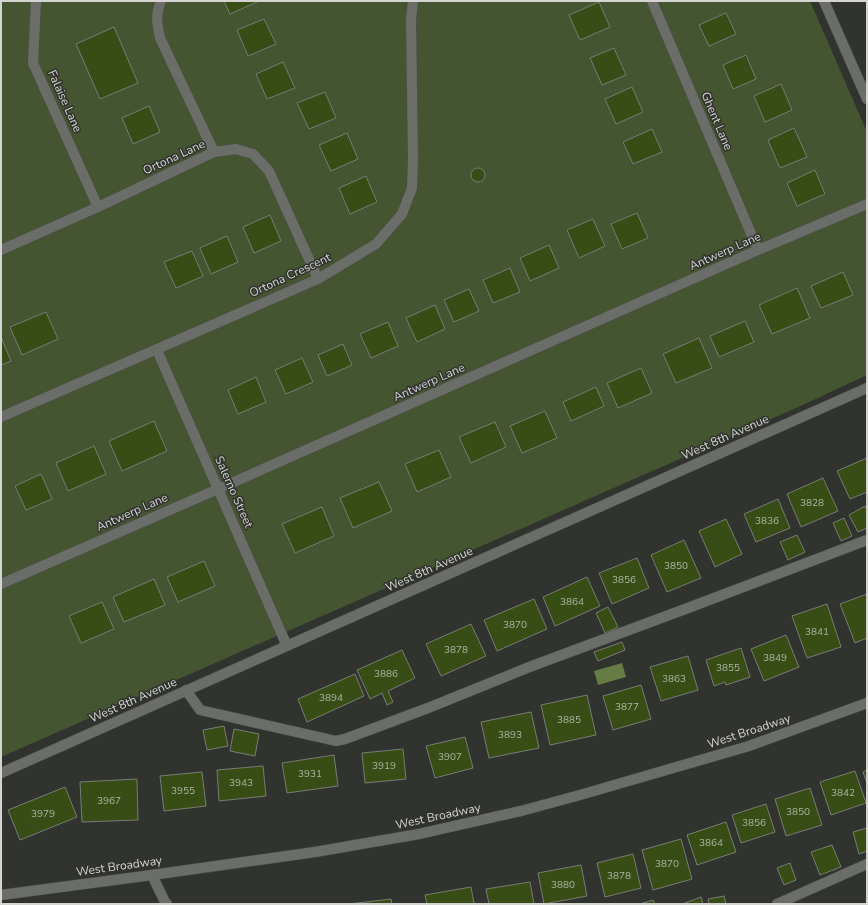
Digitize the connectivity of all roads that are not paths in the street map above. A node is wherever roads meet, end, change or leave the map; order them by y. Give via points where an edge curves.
1 (36, 1) edge
2 (161, 1) edge
3 (413, 1) edge
4 (652, 1) edge
5 (824, 1) edge
6 (863, 80) edge
7 (867, 99) edge
8 (214, 152) junction
9 (867, 204) edge
10 (98, 207) junction
11 (1, 250) edge
12 (758, 250) junction
13 (318, 279) junction
14 (157, 350) junction
15 (867, 388) edge
16 (1, 417) edge
17 (218, 489) junction
18 (867, 540) edge
19 (1, 584) edge
20 (287, 646) junction
21 (186, 690) junction
22 (867, 703) edge
23 (1, 773) edge
24 (867, 864) edge
25 (152, 875) junction
26 (1, 895) edge
27 (167, 904) edge
28 (777, 904) edge

1 - 10 street, Falaise Lane via 33,63
2 - 8 street via 157,22 160,38
3 - 13 street, Ortona Crescent via 412,188 402,214 376,244
4 - 12 street, Ghent Lane
5 - 6 street
6 - 7 street
8 - 10 street, Ortona Lane
8 - 13 street, Ortona Lane via 236,149 254,154 269,171
9 - 12 street, Antwerp Lane
10 - 11 street, Ortona Lane
12 - 17 street, Antwerp Lane
13 - 14 street, Ortona Crescent
14 - 16 street, Ortona Crescent
14 - 17 street, Salerno Street
15 - 20 street, West 8th Avenue
17 - 19 street, Antwerp Lane
17 - 20 street, Salerno Street
18 - 21 street via 341,740 336,741 200,710
20 - 21 street, West 8th Avenue
21 - 23 street, West 8th Avenue
22 - 25 street, West Broadway via 749,746 521,811 419,834 315,852
24 - 28 street
25 - 26 street, West Broadway
25 - 27 street

